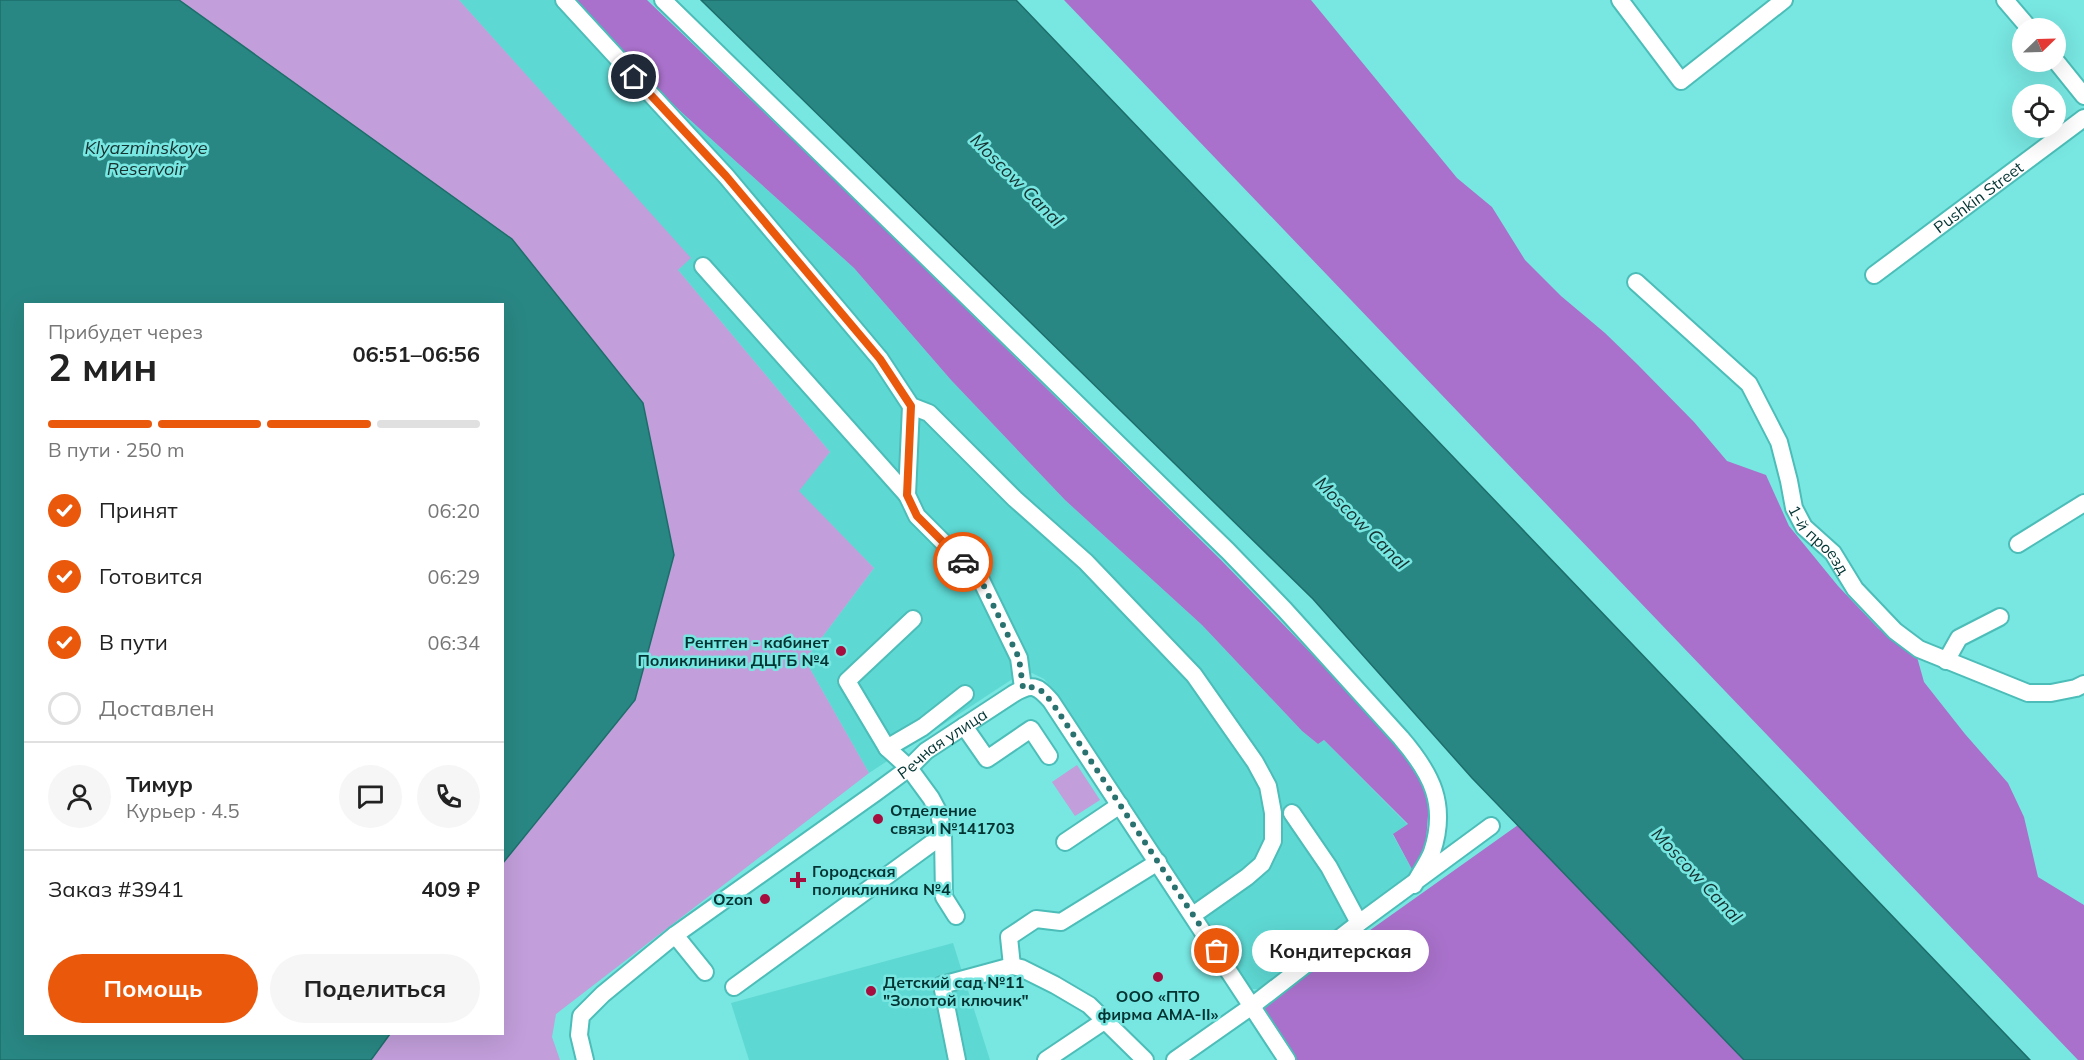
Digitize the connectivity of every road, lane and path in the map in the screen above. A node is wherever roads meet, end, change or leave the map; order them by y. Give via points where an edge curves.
1 (564, 0) edge
2 (663, 0) edge
3 (1620, 0) edge
4 (1784, 0) edge
5 (2005, 0) edge
6 (2020, 18) edge
7 (2065, 72) edge
8 (2084, 96) edge
9 (2084, 118) edge
10 (703, 266) dead end
11 (1874, 276) dead end
12 (1636, 282) dead end
13 (911, 406) junction
14 (907, 495) junction
15 (2084, 503) edge
16 (2018, 544) dead end
17 (2000, 617) dead end
18 (913, 619) dead end
19 (1946, 661) junction
20 (2084, 684) edge
21 (1023, 688) junction
22 (965, 694) dead end
23 (964, 726) junction
24 (887, 748) junction
25 (1049, 756) dead end
26 (909, 768) junction
27 (1120, 805) junction
28 (1292, 813) dead end
29 (1491, 826) dead end
30 (943, 835) junction
31 (1065, 842) dead end
32 (1158, 862) junction
33 (1414, 885) junction
34 (1193, 915) junction
35 (956, 916) dead end
36 (1359, 923) junction
37 (675, 934) junction
38 (1012, 966) junction
39 (705, 972) dead end
40 (734, 987) dead end
41 (1252, 1006) junction
42 (1104, 1021) junction
43 (585, 1060) edge
44 (957, 1060) edge
45 (1046, 1060) edge
46 (1145, 1060) edge
47 (1175, 1060) edge
48 (1287, 1060) edge

1 - 13 street via 726,176 880,359
2 - 33 street via 1228,551 1418,758 1431,780 1437,802 1437,827 1431,853
3 - 4 street via 1682,81
5 - 6 street
7 - 8 street
9 - 11 street, Pushkin Street
10 - 14 street
12 - 19 street, 1-й проезд via 1749,384 1779,442 1794,507 1804,527 1833,553 1855,589 1895,631 1919,649
13 - 14 street
13 - 34 street via 929,413 1015,499 1086,562 1194,675 1256,762 1268,786 1273,840 1262,864
14 - 21 street via 917,516 981,580 1019,658
15 - 16 street
17 - 19 street via 1959,638
18 - 24 street via 847,681
19 - 20 street, 1-й проезд via 2028,693 2052,693
21 - 23 street, Речная улица
21 - 27 street via 1042,690
22 - 24 street via 923,727
23 - 25 street via 987,759 1031,729
23 - 26 street, Речная улица via 926,751
24 - 26 street
26 - 30 street via 939,813
26 - 37 street, Речная улица
27 - 31 street
27 - 32 street
28 - 36 street via 1329,867
29 - 33 street
30 - 35 street via 944,897
30 - 40 street
32 - 34 street
32 - 38 street via 1061,922 1036,919 1009,937
33 - 36 street
34 - 41 street
36 - 41 street
37 - 39 street
37 - 43 street, Речная улица via 581,1016 579,1035
38 - 42 street via 1089,1005
38 - 44 street via 942,985
41 - 47 street
41 - 48 street
42 - 45 street
42 - 46 street

